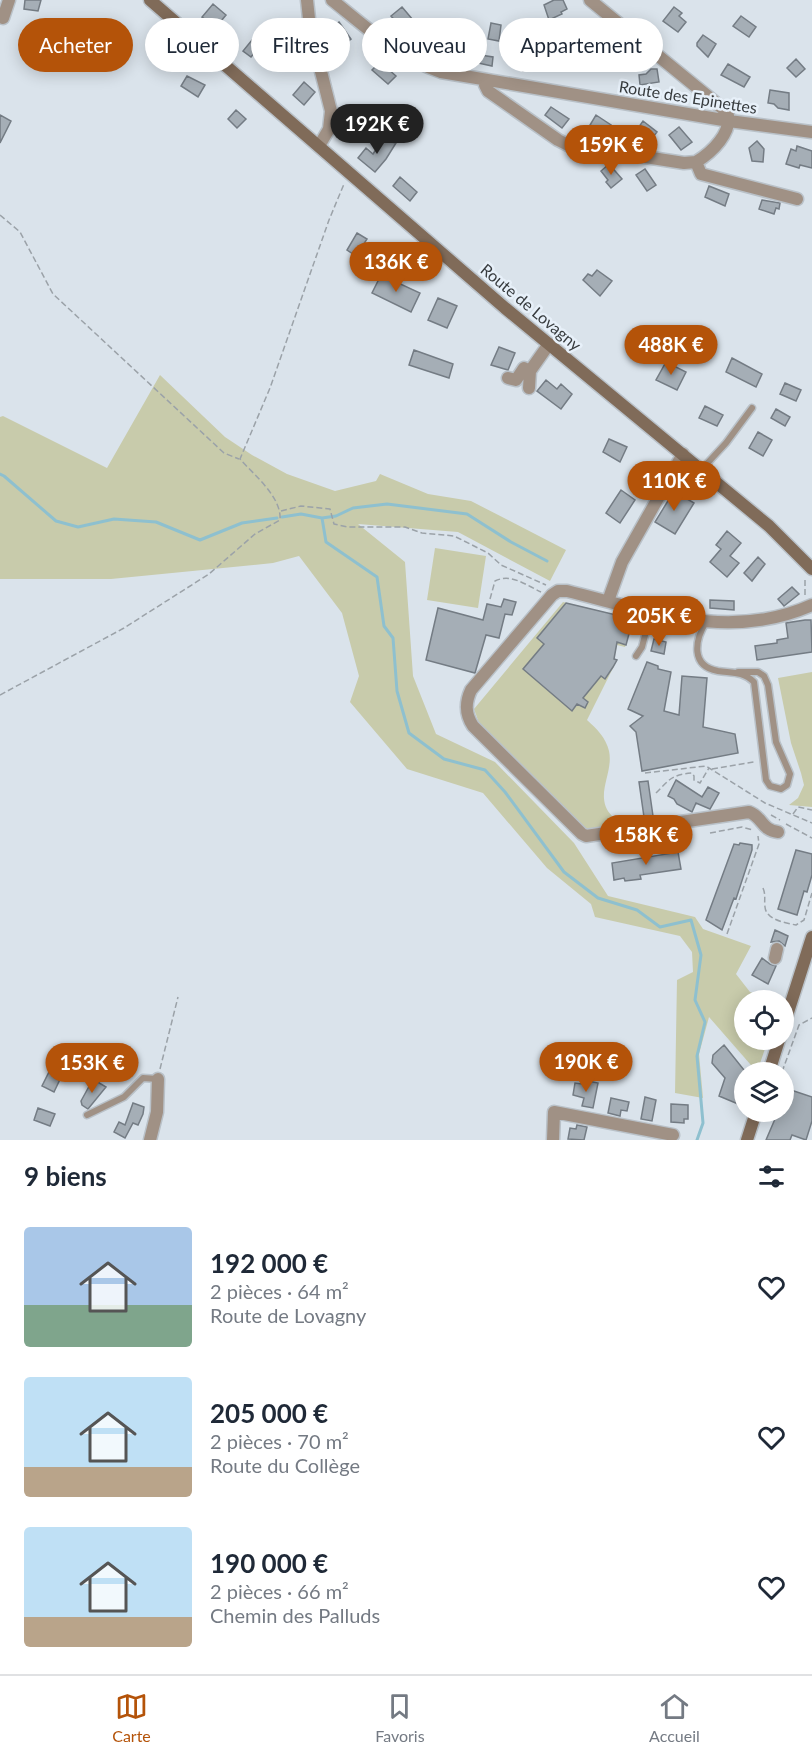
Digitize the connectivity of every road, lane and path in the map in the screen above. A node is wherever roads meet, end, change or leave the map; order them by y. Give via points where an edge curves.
1 (9, 0) edge
2 (150, 0) edge
3 (307, 0) edge
4 (332, 0) edge
5 (590, 0) edge
6 (3, 18) dead end
7 (485, 80) junction
8 (729, 121) junction
9 (812, 132) edge
10 (319, 146) junction
11 (696, 162) junction
12 (349, 173) junction
13 (797, 199) dead end
14 (1, 216) edge
15 (549, 344) junction
16 (530, 371) junction
17 (507, 378) dead end
18 (528, 388) dead end
19 (752, 408) dead end
20 (683, 454) junction
21 (240, 459) junction
22 (702, 469) junction
23 (281, 511) junction
24 (785, 540) junction
25 (812, 558) edge
26 (808, 572) edge
27 (553, 594) junction
28 (490, 599) dead end
29 (608, 601) junction
30 (812, 605) edge
31 (651, 611) junction
32 (706, 621) junction
33 (636, 656) dead end
34 (738, 672) junction
35 (0, 695) edge
36 (764, 760) junction
37 (710, 768) junction
38 (645, 773) dead end
39 (656, 793) dead end
40 (812, 810) edge
41 (765, 811) dead end
42 (792, 815) junction
43 (812, 823) edge
44 (711, 832) dead end
45 (778, 832) dead end
46 (812, 838) edge
47 (763, 888) dead end
48 (812, 893) edge
49 (727, 934) dead end
50 (812, 938) edge
51 (794, 994) edge
52 (178, 997) dead end
53 (812, 1018) edge
54 (786, 1062) edge
55 (158, 1079) junction
56 (87, 1115) dead end
57 (753, 1122) edge
58 (673, 1135) dead end
59 (150, 1140) edge
60 (553, 1140) edge
61 (747, 1140) edge

1 - 6 street
2 - 10 main road, Route de Lovagny
3 - 10 street via 331,111 329,129
4 - 7 street, Route des Epinettes via 413,60 441,72
5 - 8 street via 721,106
7 - 8 street, Route des Epinettes
7 - 11 street via 488,91 568,145
8 - 9 street, Route des Epinettes
8 - 11 street via 721,138
10 - 12 main road, Route de Lovagny
11 - 13 street via 705,176
12 - 15 main road, Route de Lovagny
12 - 21 path
14 - 21 path via 20,232 53,294 224,453
15 - 16 street
15 - 20 main road, Route de Lovagny
16 - 17 street via 524,368 516,380
16 - 18 street
19 - 22 lane
20 - 22 main road, Route de Lovagny
20 - 29 street via 622,562
21 - 23 path
22 - 24 main road, Route de Lovagny
23 - 27 path via 302,506 330,509 334,524 405,527 419,533 459,538 488,553 501,565 551,586
23 - 35 path via 280,520 255,534 210,574 124,628
24 - 25 main road, Route de Lovagny
24 - 26 main road, Route de Lovagny
26 - 30 path via 803,593
27 - 28 path via 510,577 495,581
27 - 29 street via 564,590
27 - 45 street via 471,690 467,712 477,730 584,835 749,812 768,830
29 - 31 street
30 - 32 street via 768,620
31 - 32 street
31 - 33 lane
32 - 34 lane via 696,643 700,658 713,669
34 - 36 lane via 754,682
34 - 36 lane via 758,672 767,680 778,748 790,774 788,785 781,789 770,786
36 - 37 path
37 - 38 path
37 - 39 path via 700,783 692,773 674,776
37 - 42 path via 765,803
40 - 42 path via 798,807
41 - 46 path
42 - 43 path
44 - 49 path via 747,827 759,838
47 - 48 path via 767,913 795,925 803,921
50 - 51 main road
52 - 55 path
53 - 54 path via 800,1023
55 - 56 lane via 143,1078 124,1096
55 - 59 street via 157,1112
57 - 61 main road
58 - 60 street via 554,1112

